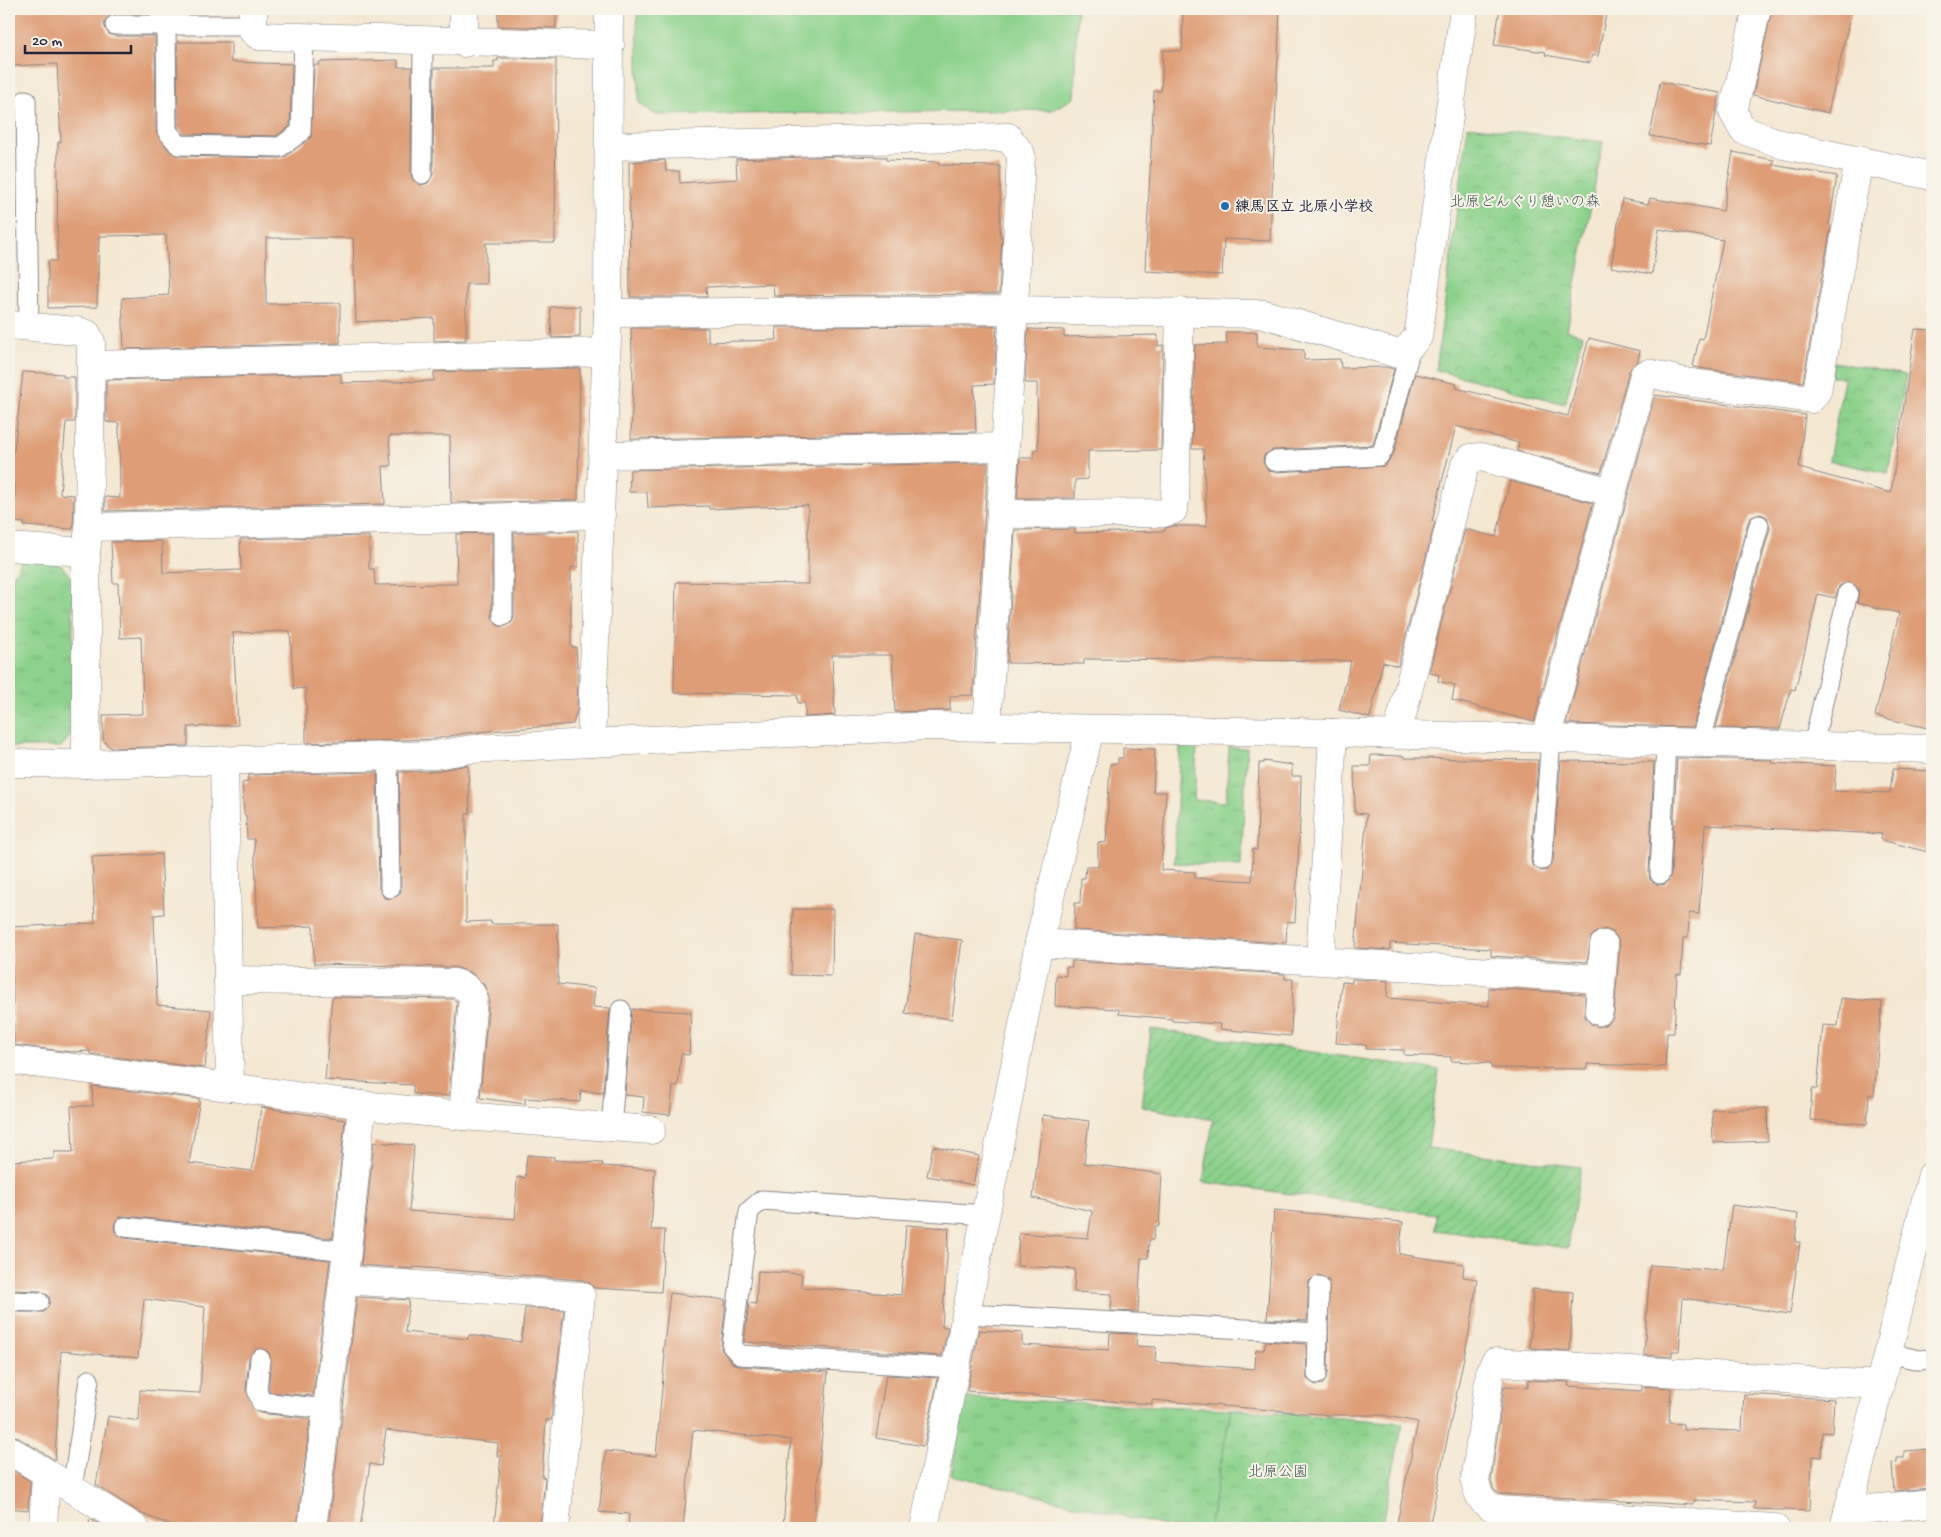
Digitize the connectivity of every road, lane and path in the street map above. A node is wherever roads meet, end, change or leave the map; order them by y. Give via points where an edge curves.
1 (464, 9) edge
2 (609, 9) edge
3 (1464, 9) edge
4 (1756, 9) edge
5 (253, 17) edge
6 (116, 25) dead end
7 (166, 25) junction
8 (304, 38) junction
9 (423, 41) junction
10 (464, 43) junction
11 (610, 45) junction
12 (26, 100) dead end
13 (610, 146) junction
14 (1859, 160) junction
15 (422, 174) dead end
16 (1932, 176) edge
17 (1014, 310) junction
18 (1180, 312) junction
19 (608, 313) junction
20 (19, 326) edge
21 (1406, 350) junction
22 (606, 352) junction
23 (91, 365) junction
24 (1005, 448) junction
25 (603, 455) junction
26 (1274, 461) dead end
27 (1611, 492) junction
28 (1001, 514) junction
29 (600, 515) junction
30 (503, 518) junction
31 (1760, 526) dead end
32 (88, 540) junction
33 (9, 547) edge
34 (1848, 593) dead end
35 (503, 616) dead end
36 (987, 727) junction
37 (1090, 729) junction
38 (1333, 733) junction
39 (1397, 735) junction
40 (1549, 739) junction
41 (1666, 742) junction
42 (591, 743) junction
43 (1700, 743) junction
44 (1812, 746) junction
45 (1932, 749) edge
46 (388, 756) junction
47 (224, 760) junction
48 (9, 763) edge
49 (86, 764) junction
50 (1542, 860) dead end
51 (1660, 874) dead end
52 (390, 888) dead end
53 (1039, 943) junction
54 (1604, 945) dead end
55 (1320, 960) junction
56 (1601, 979) junction
57 (228, 980) junction
58 (621, 1010) dead end
59 (1599, 1012) dead end
60 (9, 1060) edge
61 (230, 1087) junction
62 (362, 1105) junction
63 (463, 1116) junction
64 (611, 1127) junction
65 (651, 1130) dead end
66 (1932, 1175) edge
67 (986, 1215) junction
68 (125, 1227) dead end
69 (347, 1251) junction
70 (344, 1280) junction
71 (1319, 1286) dead end
72 (9, 1301) edge
73 (39, 1302) dead end
74 (967, 1314) junction
75 (1318, 1333) junction
76 (1888, 1353) junction
77 (260, 1359) dead end
78 (1932, 1359) edge
79 (955, 1368) junction
80 (1317, 1374) dead end
81 (89, 1380) dead end
82 (1880, 1385) junction
83 (327, 1409) junction
84 (9, 1450) edge
85 (46, 1474) junction
86 (72, 1489) junction
87 (1932, 1502) edge
88 (1534, 1520) edge
89 (1846, 1520) edge
90 (1667, 1525) edge
91 (43, 1528) edge
92 (135, 1528) edge
93 (312, 1528) edge
94 (555, 1528) edge
95 (924, 1528) edge
96 (1774, 1528) edge

1 - 10 street
2 - 11 street
3 - 21 street via 1418,337
4 - 14 street via 1733,112 1743,130 1784,144
5 - 7 lane
5 - 8 street via 253,31 259,36
6 - 7 lane
7 - 8 lane via 167,131 179,145 280,147 301,132
8 - 9 street
9 - 10 street
9 - 15 lane
10 - 11 street
11 - 13 street
12 - 20 lane
13 - 17 street via 1008,137 1020,154
13 - 19 street
14 - 16 street
14 - 27 street via 1817,391 1811,399 1685,382 1649,373 1644,375
17 - 18 street
17 - 19 street
17 - 24 street
18 - 21 street via 1264,314 1395,352
18 - 28 street via 1173,510 1163,513
19 - 22 street
20 - 23 street via 87,334 91,342
21 - 26 lane via 1408,359 1379,456
22 - 23 street
22 - 25 street
23 - 32 street
24 - 25 street
24 - 28 street
25 - 29 street
27 - 39 street via 1481,456 1471,458 1465,465
27 - 40 street
28 - 36 street
29 - 30 street
29 - 42 street
30 - 32 street
30 - 35 lane
31 - 43 lane
32 - 33 street
32 - 49 street
34 - 44 lane
36 - 37 street
36 - 42 street via 931,726
37 - 38 street
37 - 53 street
38 - 39 street
38 - 55 street
39 - 40 street
40 - 41 street
40 - 50 lane
41 - 43 street
41 - 51 lane
42 - 46 street
43 - 44 street
44 - 45 street
46 - 47 street
46 - 52 lane
47 - 49 street
47 - 57 street
48 - 49 street
53 - 55 street
53 - 67 street
54 - 56 street
55 - 56 street
56 - 59 street
57 - 61 street
57 - 63 street via 455,983 464,986 472,997
58 - 64 lane
60 - 61 street
61 - 62 street
62 - 63 street
62 - 69 street
63 - 64 street
64 - 65 street
66 - 76 street
67 - 74 street
67 - 79 lane via 762,1200 749,1211 732,1346 740,1355
68 - 69 lane
69 - 70 street
70 - 83 street
70 - 94 street via 581,1296
71 - 75 lane
72 - 73 lane
74 - 75 lane
74 - 79 street
75 - 80 lane
76 - 78 lane via 1919,1360
76 - 82 street
77 - 83 lane via 257,1390 261,1402
79 - 95 street
81 - 86 lane
82 - 88 street via 1495,1362 1490,1372 1475,1482 1478,1496 1485,1505
82 - 89 street
83 - 93 street
84 - 85 street
85 - 86 street
85 - 91 street
86 - 92 street
87 - 89 street
88 - 90 street
90 - 96 street

